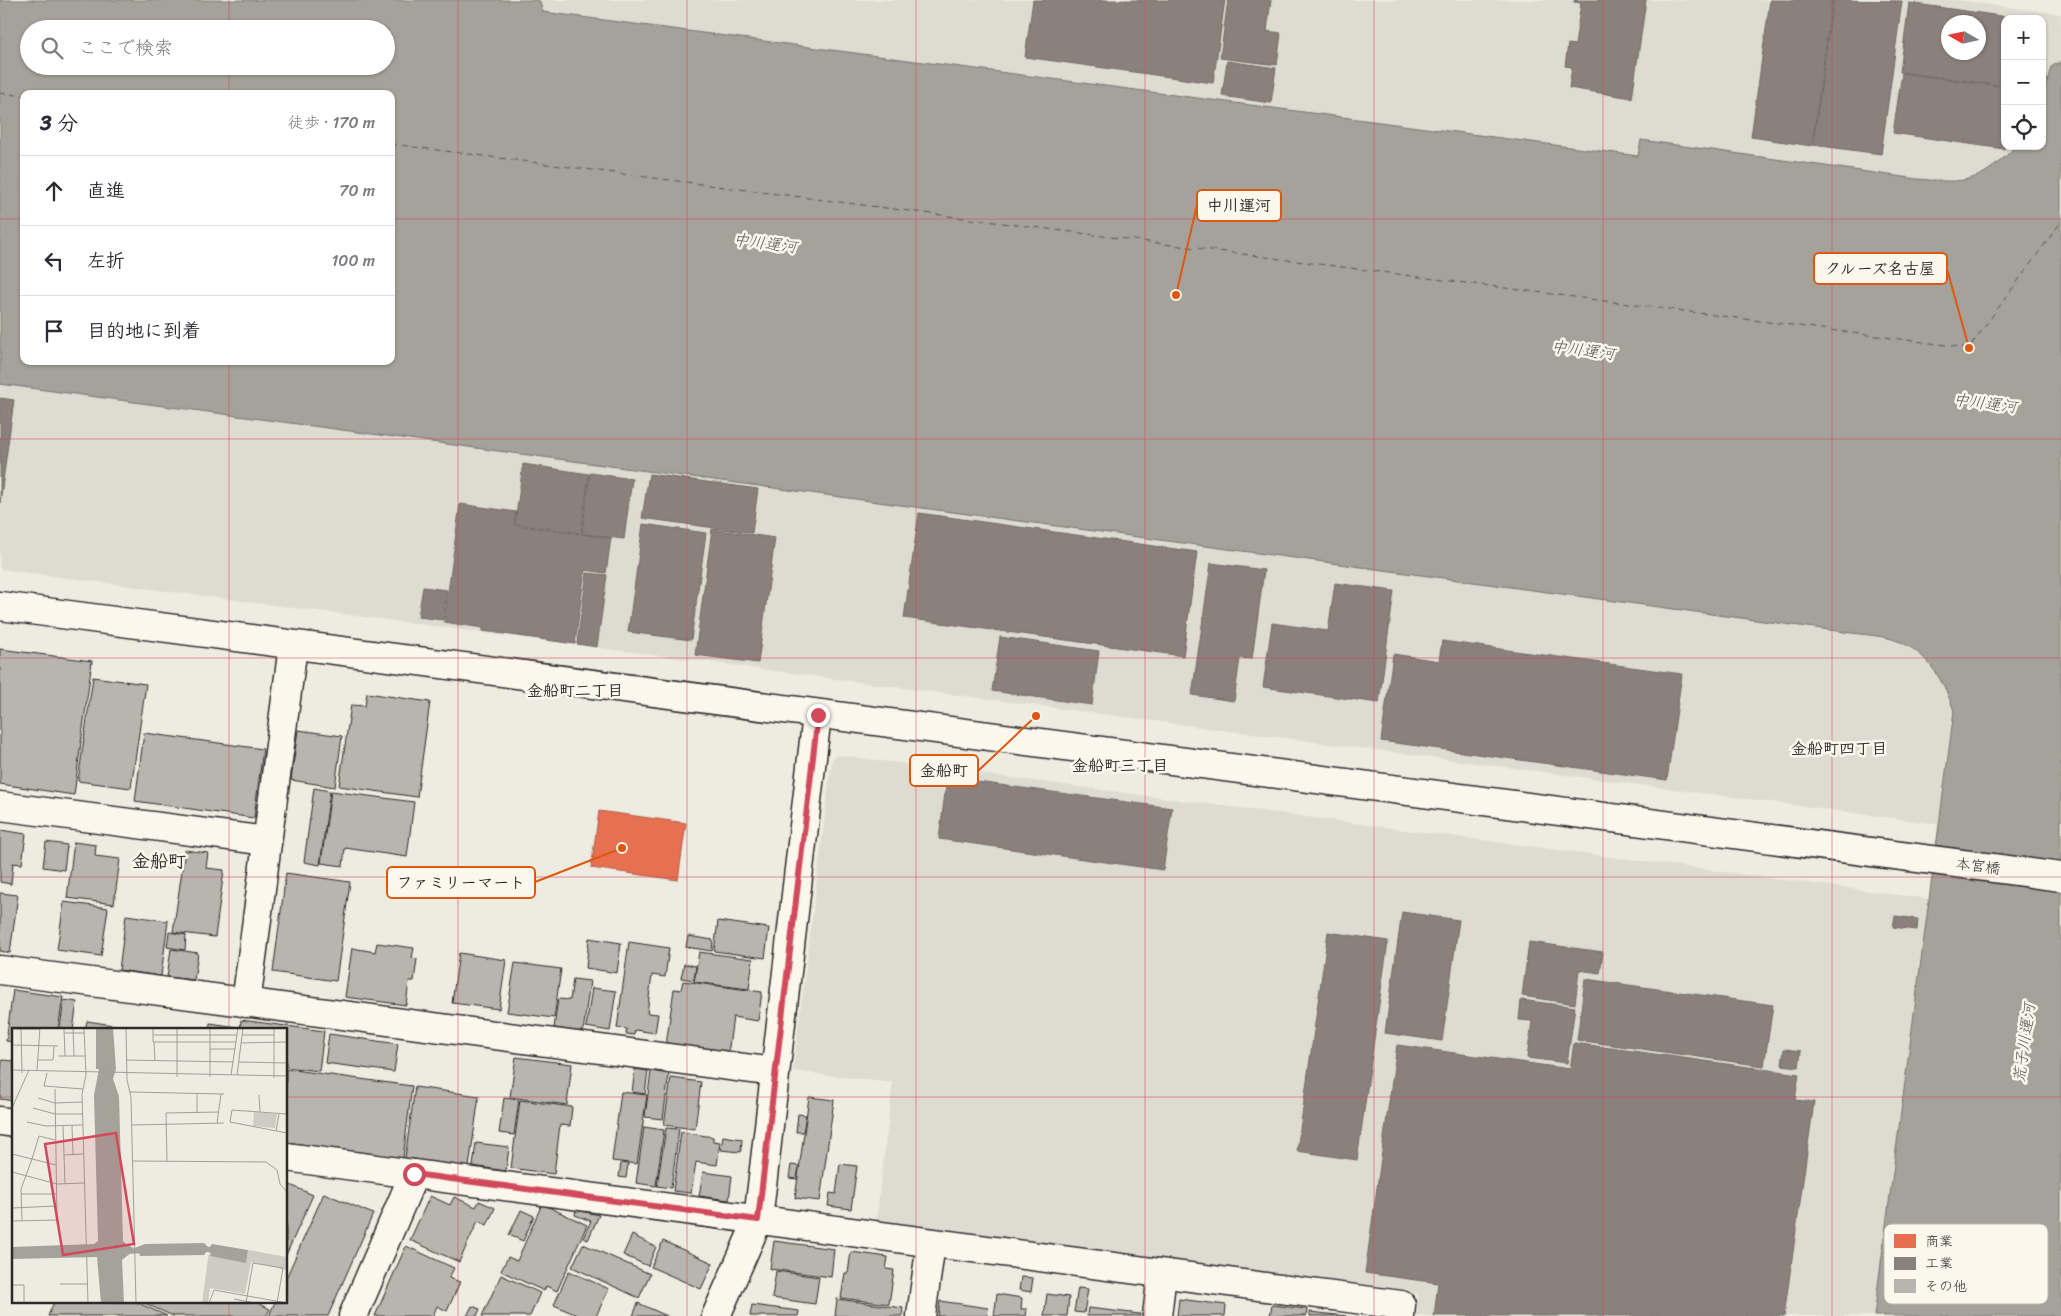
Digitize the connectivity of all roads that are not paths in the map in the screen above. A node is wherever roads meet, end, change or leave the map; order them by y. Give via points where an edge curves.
1 (0, 606) edge
2 (293, 646) junction
3 (818, 715) junction
4 (0, 806) edge
5 (268, 840) junction
6 (2061, 877) edge
7 (0, 970) edge
8 (246, 1003) junction
9 (775, 1072) junction
10 (288, 1158) edge
11 (414, 1174) junction
12 (758, 1220) junction
13 (931, 1243) junction
14 (1162, 1274) junction
15 (353, 1316) edge
16 (716, 1316) edge
17 (920, 1316) edge
18 (1157, 1316) edge
19 (1400, 1316) edge

1 - 2 street, 本宮橋
2 - 3 street, 本宮橋
2 - 5 street
3 - 6 street, 本宮橋
3 - 9 street
4 - 5 street
5 - 8 street
7 - 8 street
8 - 9 street
9 - 12 street
10 - 11 street
11 - 12 street
11 - 15 street
12 - 13 street
12 - 16 street
13 - 14 street
13 - 17 street
14 - 18 street
14 - 19 street via 1401,1305

